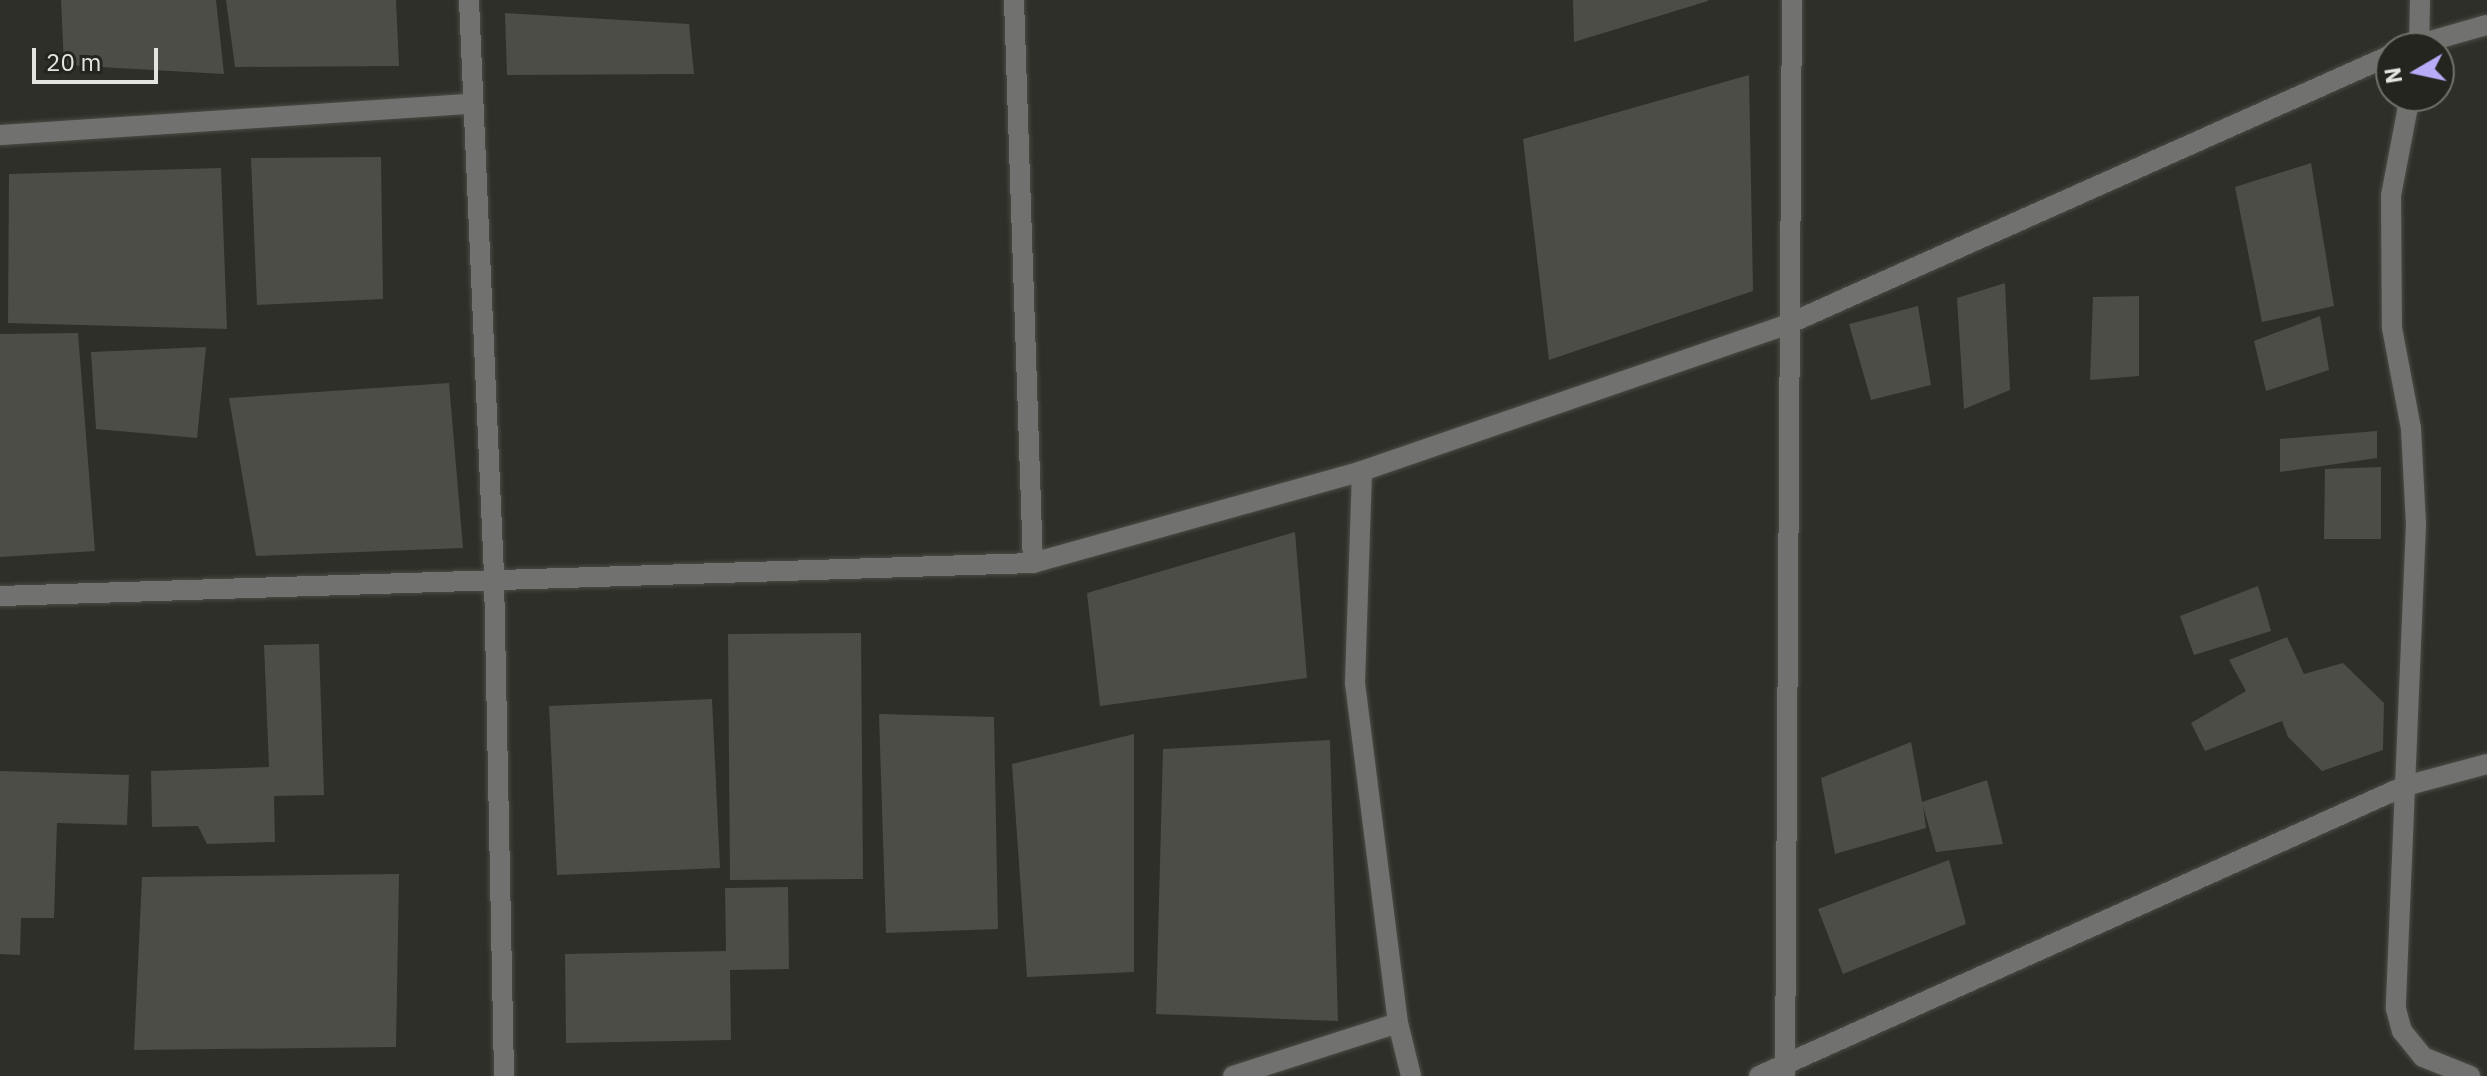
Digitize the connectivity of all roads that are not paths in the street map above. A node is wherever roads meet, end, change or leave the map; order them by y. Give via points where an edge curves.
1 (469, 0) edge
2 (1014, 0) edge
3 (1792, 0) edge
4 (2420, 0) edge
5 (2487, 25) edge
6 (2417, 32) edge
7 (2455, 34) edge
8 (2375, 62) edge
9 (472, 104) junction
10 (2407, 112) edge
11 (0, 135) edge
12 (1786, 325) junction
13 (1362, 471) junction
14 (1033, 563) junction
15 (494, 576) junction
16 (0, 596) edge
17 (2487, 764) edge
18 (2405, 786) junction
19 (1398, 1023) junction
20 (1785, 1071) edge
21 (504, 1076) edge
22 (1233, 1076) edge
23 (1411, 1076) edge
24 (1759, 1076) edge
25 (2470, 1076) edge

1 - 9 street
2 - 14 street
3 - 12 street
4 - 6 street
5 - 7 street
8 - 12 street
9 - 11 street
9 - 15 street
10 - 18 street via 2391,196 2392,328 2411,429 2416,524
12 - 13 street
12 - 20 street
13 - 14 street
13 - 19 street via 1355,683
14 - 15 street
15 - 16 street
15 - 21 street
17 - 18 street
18 - 20 street
18 - 25 street via 2396,1009 2402,1031 2423,1057
19 - 22 street
19 - 23 street
20 - 24 street

